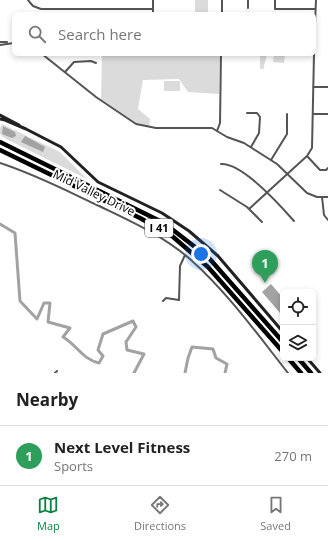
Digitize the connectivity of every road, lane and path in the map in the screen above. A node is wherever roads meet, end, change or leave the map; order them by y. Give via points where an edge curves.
1 (153, 0) edge
2 (222, 0) edge
3 (248, 0) edge
4 (275, 0) edge
5 (316, 0) edge
6 (28, 1) edge
7 (248, 8) dead end
8 (153, 9) joint
9 (315, 9) junction
10 (222, 12) edge
11 (315, 12) edge
12 (0, 43) edge
13 (12, 43) edge
14 (44, 56) edge
15 (222, 56) edge
16 (314, 56) edge
17 (96, 63) dead end
18 (64, 72) junction
19 (313, 87) junction
20 (328, 87) edge
21 (247, 113) dead end
22 (288, 114) dead end
23 (313, 114) junction
24 (328, 114) edge
25 (0, 117) edge
26 (216, 131) junction
27 (0, 143) edge
28 (251, 147) junction
29 (0, 150) edge
30 (307, 156) junction
31 (271, 160) junction
32 (0, 164) edge
33 (221, 164) dead end
34 (328, 168) edge
35 (287, 174) junction
36 (220, 190) dead end
37 (268, 192) junction
38 (322, 197) junction
39 (328, 197) edge
40 (249, 209) junction
41 (328, 220) edge
42 (294, 221) dead end
43 (262, 222) dead end
44 (185, 255) junction
45 (163, 301) dead end
46 (280, 328) edge
47 (280, 339) edge
48 (280, 349) edge
49 (291, 361) edge
50 (301, 361) edge
51 (310, 361) edge
52 (288, 373) edge
53 (301, 373) edge
54 (311, 373) edge
55 (320, 373) edge

1 - 8 street
2 - 10 street
3 - 7 street
4 - 9 street via 275,9
5 - 9 street
6 - 8 street via 40,9
9 - 11 street
12 - 13 street
14 - 18 street
15 - 26 street via 220,123
16 - 19 street
17 - 18 street via 74,62
18 - 26 street via 139,125 156,128 210,128
19 - 20 street
19 - 23 street
21 - 28 street via 257,113 260,117 259,133
22 - 31 street via 287,134
23 - 24 street
23 - 30 street via 312,148
25 - 46 main road via 60,147 98,182 162,213 189,231 218,256
26 - 28 street
27 - 47 highway, I 41 via 140,210 175,230 208,257
28 - 31 street
29 - 48 highway, I 41 via 133,214 172,236 208,267
30 - 34 street via 320,170
30 - 35 street
31 - 35 street
32 - 44 street, Mid Valley Drive via 36,175 120,216 158,236
33 - 37 street via 228,165
35 - 37 street
35 - 38 street via 304,191
36 - 40 street
37 - 40 street
37 - 42 street
38 - 39 street
38 - 41 street via 324,215
40 - 43 street
44 - 45 street via 180,266 179,300 166,298
44 - 52 street, Mid Valley Drive via 208,276
49 - 53 highway
50 - 54 highway
51 - 55 main road

